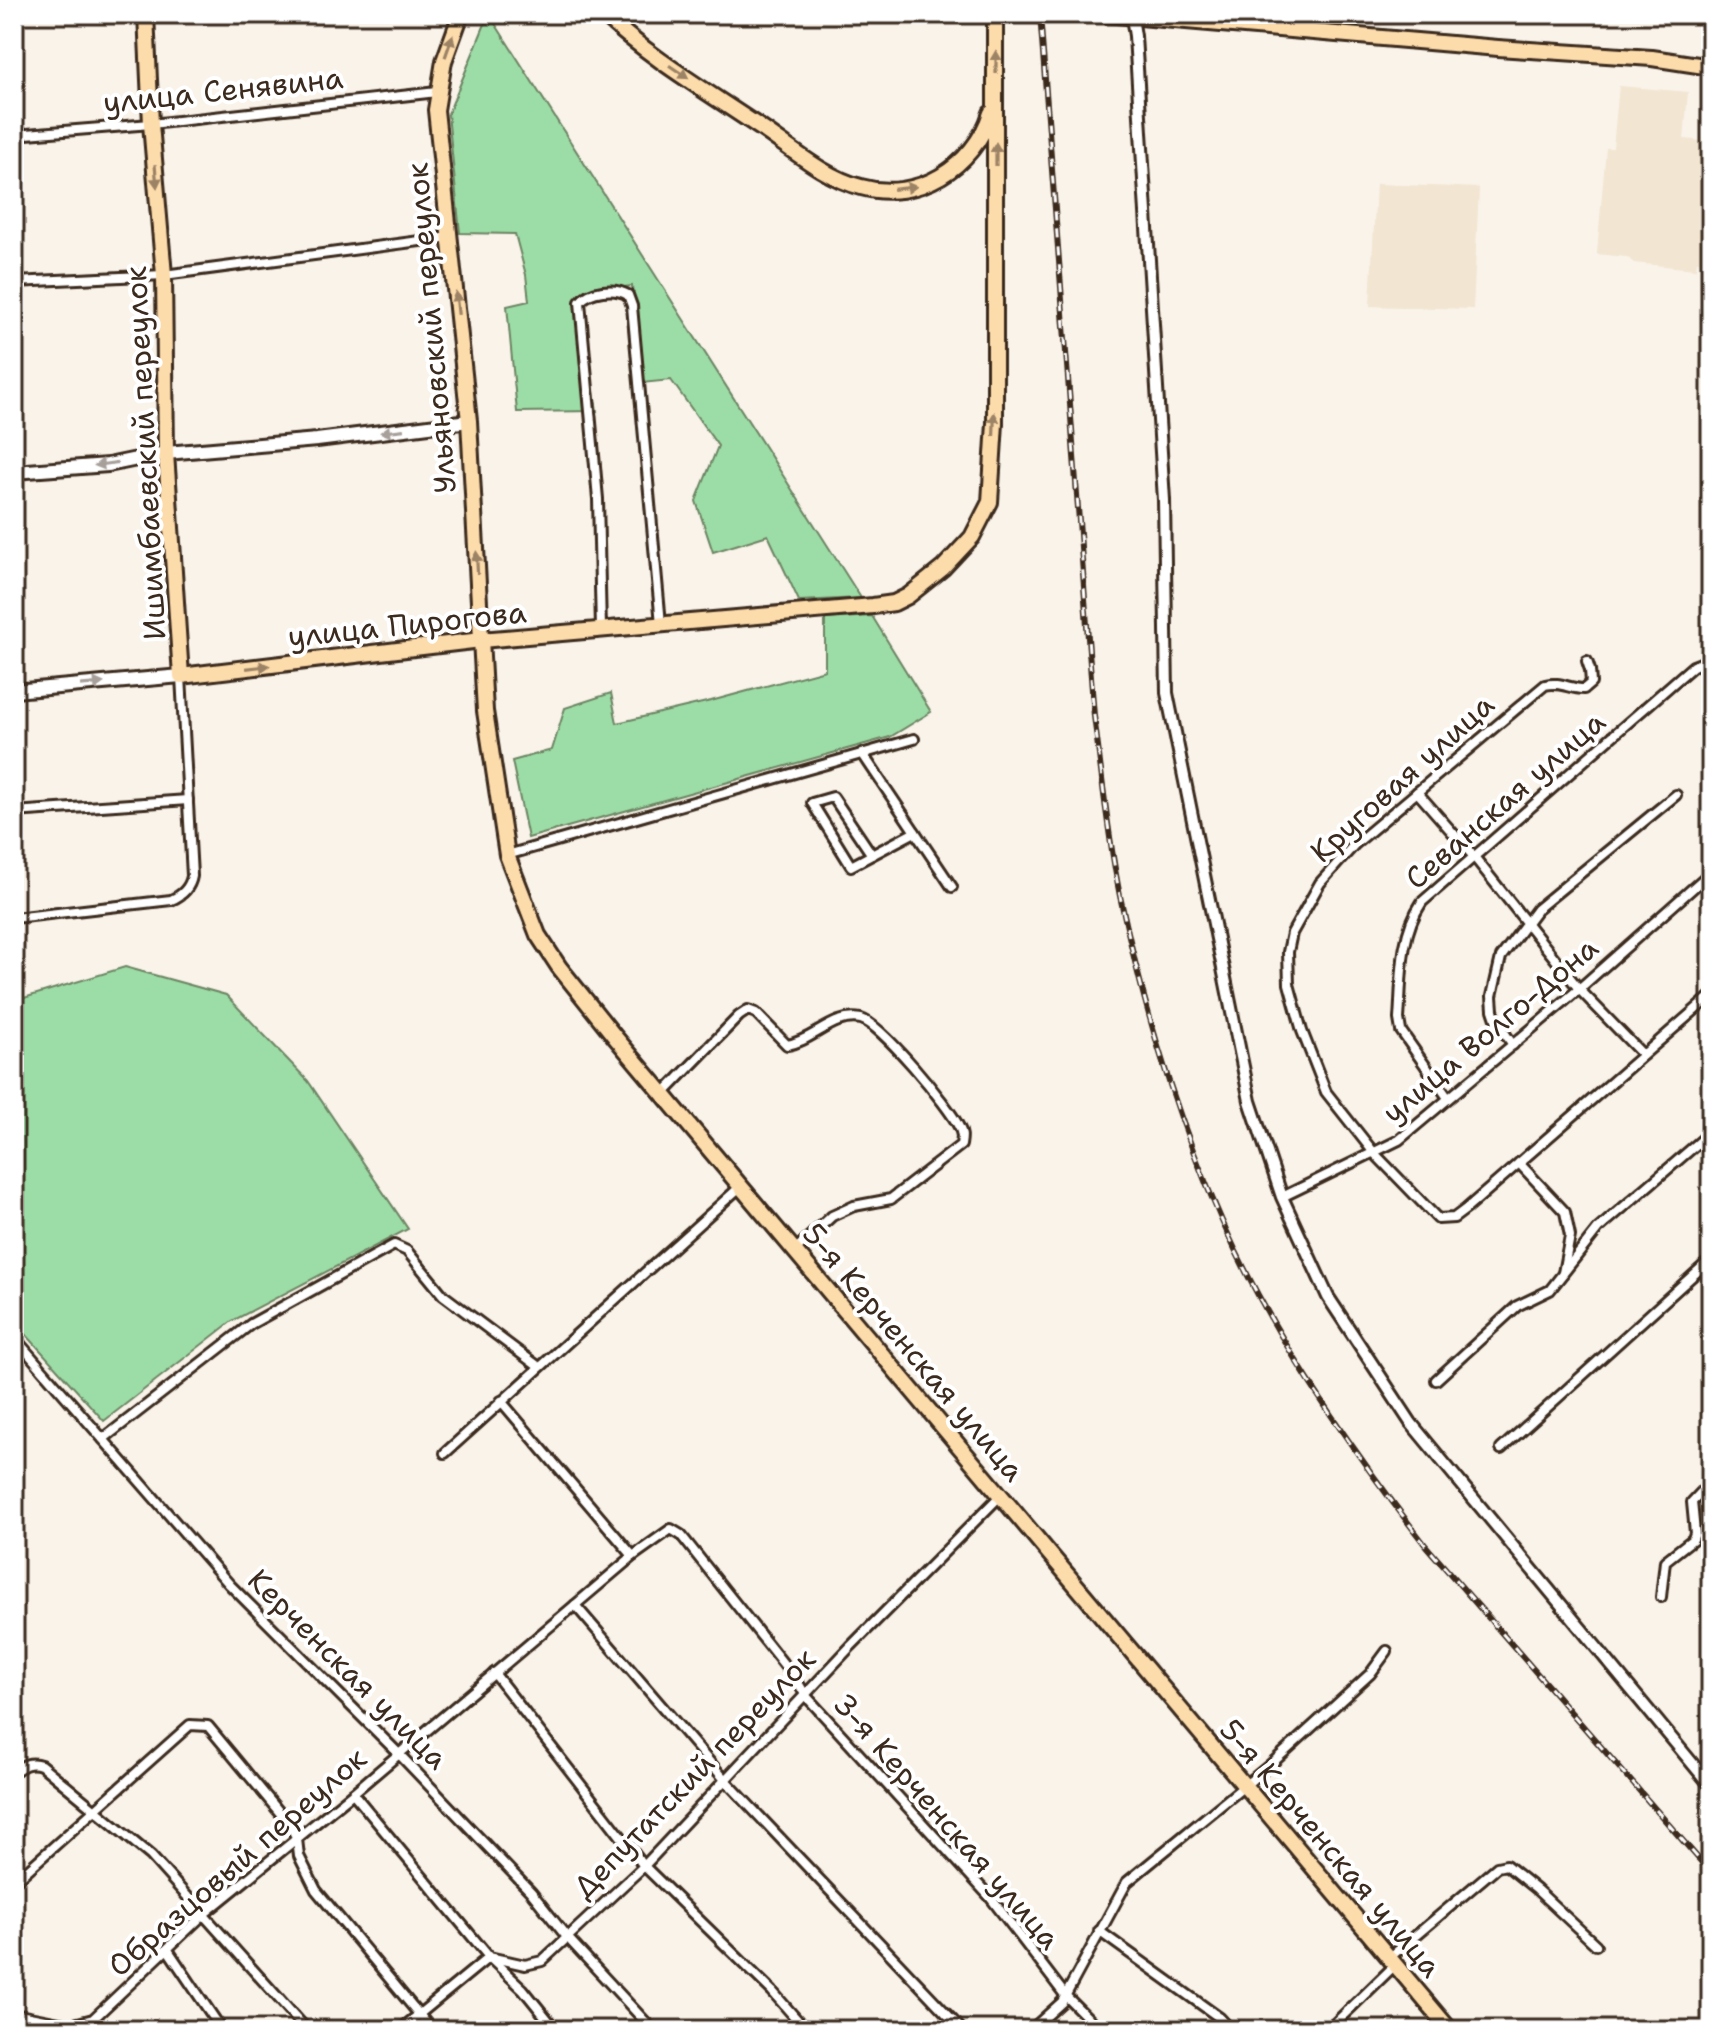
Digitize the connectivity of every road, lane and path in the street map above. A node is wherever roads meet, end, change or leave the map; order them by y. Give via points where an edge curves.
1 (146, 14) edge
2 (461, 14) edge
3 (603, 14) edge
4 (995, 14) edge
5 (1105, 14) edge
6 (1132, 17) junction
7 (1238, 19) edge
8 (1711, 67) edge
9 (995, 89) junction
10 (437, 92) junction
11 (151, 124) junction
12 (14, 135) edge
13 (450, 237) junction
14 (164, 275) junction
15 (14, 282) edge
16 (469, 421) junction
17 (166, 453) junction
18 (14, 472) edge
19 (661, 624) junction
20 (601, 629) junction
21 (481, 640) junction
22 (1711, 659) edge
23 (1587, 661) dead end
24 (181, 676) junction
25 (14, 691) edge
26 (914, 739) dead end
27 (862, 753) junction
28 (1417, 792) junction
29 (1676, 795) dead end
30 (188, 800) junction
31 (14, 812) edge
32 (915, 832) junction
33 (507, 855) junction
34 (872, 855) junction
35 (1475, 858) junction
36 (1711, 872) edge
37 (952, 887) dead end
38 (14, 918) edge
39 (1527, 925) junction
40 (1579, 989) junction
41 (1711, 996) edge
42 (1513, 1045) junction
43 (1643, 1055) junction
44 (664, 1093) junction
45 (1448, 1098) junction
46 (1711, 1132) edge
47 (1375, 1154) junction
48 (1519, 1163) junction
49 (742, 1185) junction
50 (1282, 1197) junction
51 (795, 1250) junction
52 (1711, 1259) edge
53 (1562, 1278) junction
54 (14, 1337) edge
55 (539, 1367) junction
56 (1436, 1380) dead end
57 (501, 1401) junction
58 (103, 1439) junction
59 (1501, 1449) dead end
60 (445, 1453) dead end
61 (1711, 1482) edge
62 (999, 1497) junction
63 (671, 1529) joint
64 (633, 1556) junction
65 (1661, 1597) dead end
66 (575, 1605) junction
67 (1387, 1651) dead end
68 (494, 1673) junction
69 (806, 1696) junction
70 (399, 1754) junction
71 (14, 1772) edge
72 (726, 1781) junction
73 (1244, 1786) junction
74 (1711, 1786) edge
75 (353, 1793) junction
76 (96, 1812) junction
77 (297, 1839) junction
78 (644, 1866) junction
79 (14, 1882) edge
80 (204, 1914) junction
81 (1099, 1931) junction
82 (566, 1936) junction
83 (1596, 1945) dead end
84 (168, 1950) junction
85 (489, 1957) junction
86 (1392, 1962) junction
87 (1065, 1995) junction
88 (14, 2014) edge
89 (419, 2015) junction
90 (222, 2030) edge
91 (307, 2030) edge
92 (400, 2030) edge
93 (432, 2030) edge
94 (556, 2030) edge
95 (653, 2030) edge
96 (806, 2030) edge
97 (962, 2030) edge
98 (1031, 2030) edge
99 (1100, 2030) edge
100 (1231, 2030) edge
101 (1328, 2030) edge
102 (1450, 2030) edge

1 - 11 main road, Ишимбаевский переулок
10 -> 2 main road, Ульяновский переулок
3 -> 9 main road via 632,40 814,164 861,188 910,189 955,167 986,128
9 -> 4 main road
5 - 6 main road
6 - 7 main road
6 - 50 street via 1164,500 1167,693 1250,1101
7 - 8 main road
19 -> 9 main road, улица Пирогова via 894,603 964,548 982,520 990,502 995,423
10 - 11 street, улица Сенявина
10 - 13 main road, Ульяновский переулок
11 - 12 street, улица Сенявина
11 -> 14 main road, Ишимбаевский переулок
13 - 14 street
16 -> 13 main road, Ульяновский переулок
14 - 15 street
14 - 17 main road, Ишимбаевский переулок
16 -> 17 main road
21 -> 16 main road, Ульяновский переулок
17 -> 18 main road via 108,465
17 - 24 main road, Ишимбаевский переулок
19 - 20 main road, улица Пирогова
19 - 20 street via 632,306 619,290 588,294 580,302 598,499
20 - 21 main road, улица Пирогова
24 -> 21 main road, улица Пирогова
21 - 33 main road, 5-я Керченская улица via 485,711
22 - 35 street, Севанская улица via 1693,666
23 - 28 street, Круговая улица via 1591,683 1584,689 1558,682 1545,685
25 -> 24 main road, улица Пирогова
24 - 30 street, Ишимбаевский переулок
26 - 27 street
27 - 32 street
27 - 33 street
28 - 35 street
28 - 47 street, Круговая улица via 1354,845 1320,883 1292,933 1288,952 1298,1019 1326,1092
29 - 39 street via 1537,909
30 - 31 street
30 - 38 street, Ишимбаевский переулок via 192,876 180,896
32 - 34 street
32 - 37 street
33 - 44 main road, 5-я Керченская улица via 545,945
34 - 34 street via 851,866 812,803 833,797
35 - 39 street
35 - 45 street, Севанская улица via 1422,902 1406,939 1401,1031
36 - 40 street, улица Волго-Дона
39 - 40 street
39 - 42 street via 1501,957 1492,996 1497,1022
40 - 42 street, улица Волго-Дона
40 - 43 street
41 - 43 street
42 - 45 street, улица Волго-Дона
43 - 48 street
44 - 49 main road, 5-я Керченская улица
44 - 51 street via 748,1010 787,1045 846,1018 861,1019 879,1029 922,1077 959,1126 961,1145 891,1199 832,1216
45 - 47 street, улица Волго-Дона
46 - 53 street via 1598,1229
47 - 48 street, Круговая улица via 1438,1219 1446,1220
47 - 50 street, улица Волго-Дона
48 - 53 street via 1565,1212 1570,1236
49 - 51 main road, 5-я Керченская улица
49 - 55 street
50 - 74 street via 1328,1297 1411,1423
51 - 62 main road, 5-я Керченская улица
52 - 59 street
53 - 56 street via 1517,1306
54 - 58 street, Керченская улица
55 - 57 street
55 - 58 street via 443,1295 407,1251 394,1245 251,1324
57 - 60 street
57 - 64 street
58 - 70 street, Керченская улица via 230,1585
61 - 65 street via 1692,1502 1693,1539 1665,1561
62 - 69 street, Депутатский переулок
62 - 73 main road, 5-я Керченская улица
63 - 64 street, Образцовый переулок
63 - 69 street, 3-я Керченская улица via 681,1535
64 - 66 street, Образцовый переулок
66 - 68 street, Образцовый переулок
66 - 72 street
67 - 73 street via 1370,1674
68 - 70 street, Образцовый переулок
68 - 78 street
69 - 72 street, Депутатский переулок
69 - 87 street, 3-я Керченская улица via 990,1897
70 - 75 street, Образцовый переулок
70 - 82 street, Керченская улица
71 - 76 street via 34,1762
72 - 78 street, Депутатский переулок
72 - 97 street
73 - 81 street via 1127,1882
73 - 86 main road, 5-я Керченская улица
75 - 77 street, Образцовый переулок
75 - 85 street
76 - 77 street via 190,1725 201,1724 213,1729
76 - 79 street
76 - 80 street via 151,1856
77 - 80 street, Образцовый переулок
77 - 89 street via 299,1856 316,1890
78 - 82 street, Депутатский переулок
78 - 96 street
80 - 84 street, Образцовый переулок
80 - 91 street
81 - 87 street
81 - 100 street
82 - 85 street, Депутатский переулок via 535,1964
82 - 95 street, Керченская улица
83 - 86 street via 1506,1865 1497,1867
84 - 88 street, Образцовый переулок via 93,2019 70,2025
84 - 90 street
85 - 89 street
85 - 94 street
86 - 101 street
86 - 102 main road, 5-я Керченская улица
87 - 98 street via 1058,2008
87 - 99 street, 3-я Керченская улица
89 - 92 street
89 - 93 street

